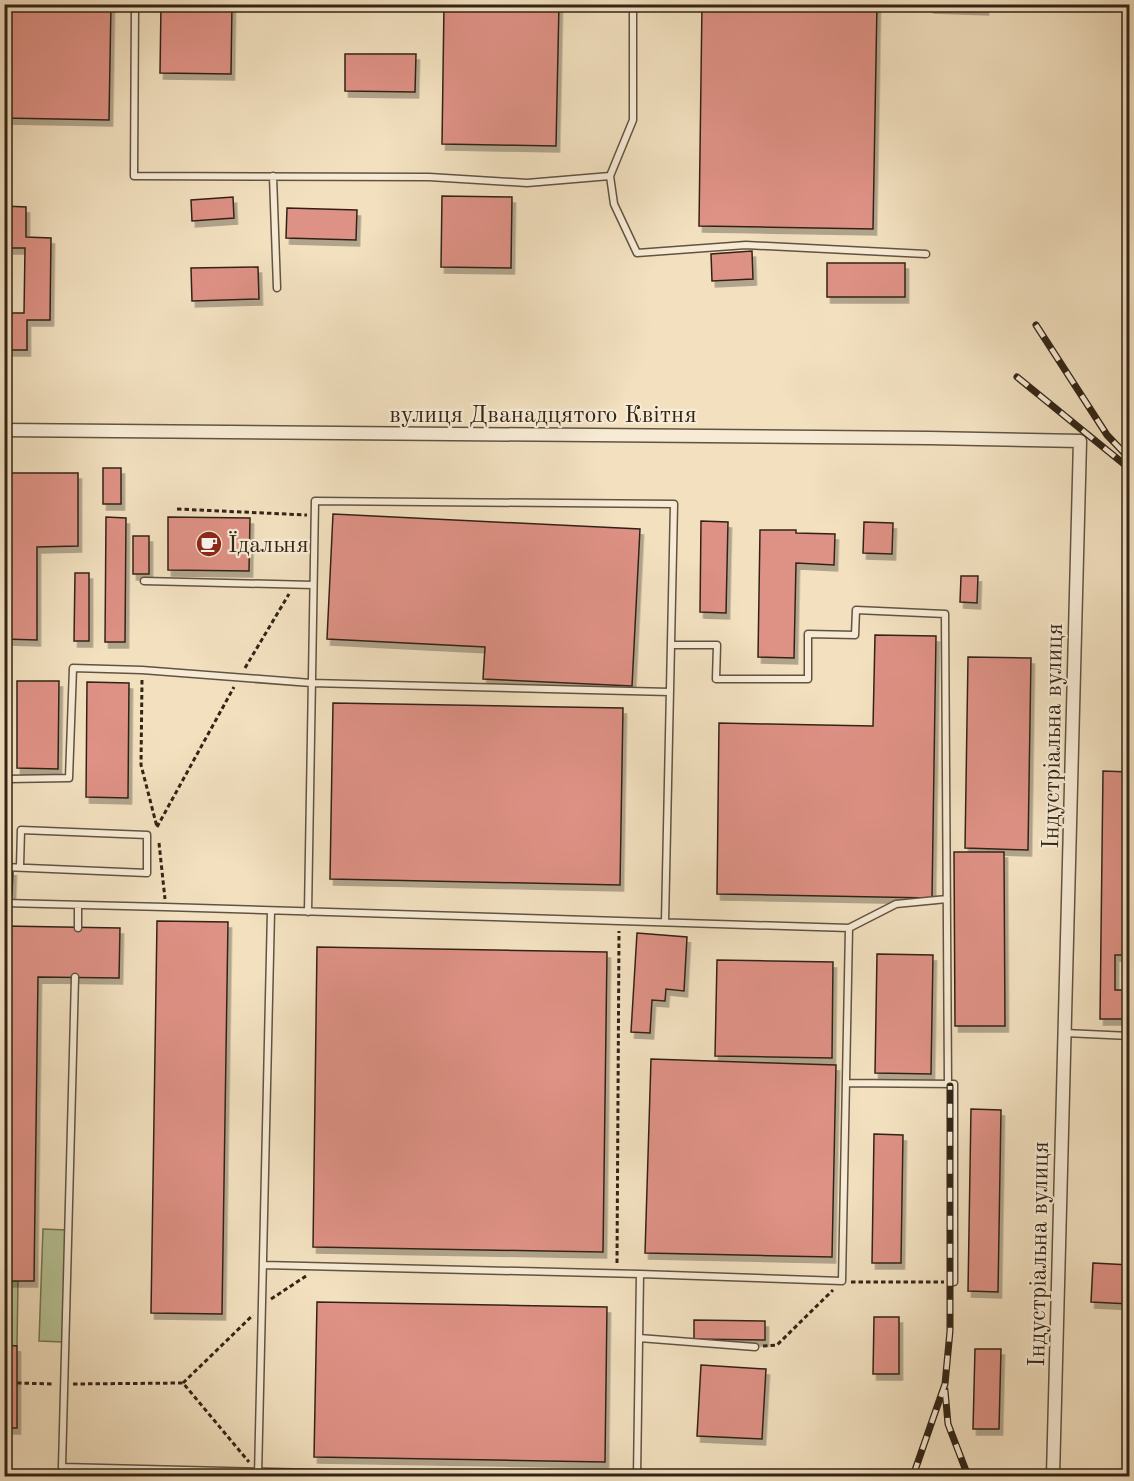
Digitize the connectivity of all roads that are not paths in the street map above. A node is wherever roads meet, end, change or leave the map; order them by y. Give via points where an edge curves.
1 (135, 4) edge
2 (633, 4) edge
3 (273, 176) junction
4 (610, 176) junction
5 (926, 254) dead end
6 (277, 288) dead end
7 (4, 430) edge
8 (1080, 441) joint
9 (144, 581) dead end
10 (313, 585) junction
11 (671, 645) junction
12 (311, 683) junction
13 (670, 692) junction
14 (8, 779) dead end
15 (4, 867) edge
16 (20, 867) junction
17 (947, 899) junction
18 (4, 903) edge
19 (78, 904) junction
20 (271, 911) junction
21 (309, 912) junction
22 (664, 922) junction
23 (78, 928) dead end
24 (849, 928) junction
25 (75, 977) dead end
26 (1065, 1033) junction
27 (1130, 1036) edge
28 (846, 1083) junction
29 (948, 1084) junction
30 (263, 1265) junction
31 (640, 1274) junction
32 (954, 1282) road end
33 (639, 1338) junction
34 (755, 1347) road end
35 (258, 1475) edge
36 (436, 1476) edge
37 (638, 1476) edge
38 (1053, 1476) edge

1 - 3 lane via 134,176
2 - 4 lane via 633,120
3 - 4 lane via 429,177 526,183
3 - 6 lane
4 - 5 lane via 614,204 637,253 746,245
7 - 8 street, вулиця Дванадцятого Квітня
8 - 26 street, Індустріальна вулиця
9 - 10 lane
10 - 11 lane via 315,501 674,504
10 - 12 lane
11 - 13 lane
11 - 17 lane via 717,645 716,679 808,679 808,634 855,635 856,610 945,614
12 - 13 lane
12 - 14 lane via 73,668 69,778
12 - 21 lane
13 - 22 lane
15 - 16 lane
16 - 16 lane via 147,873 147,835 21,830
17 - 24 lane via 896,904
17 - 29 lane
18 - 19 lane
19 - 20 lane
19 - 23 lane
20 - 21 lane
20 - 30 lane
21 - 22 lane
22 - 24 lane
24 - 28 lane
25 - 35 lane via 62,1467
26 - 27 lane
26 - 38 street, Індустріальна вулиця
28 - 29 lane
28 - 31 lane via 842,1281
29 - 32 lane via 954,1084
30 - 31 lane
30 - 35 lane
31 - 33 lane
33 - 34 lane
33 - 37 lane
35 - 36 lane

